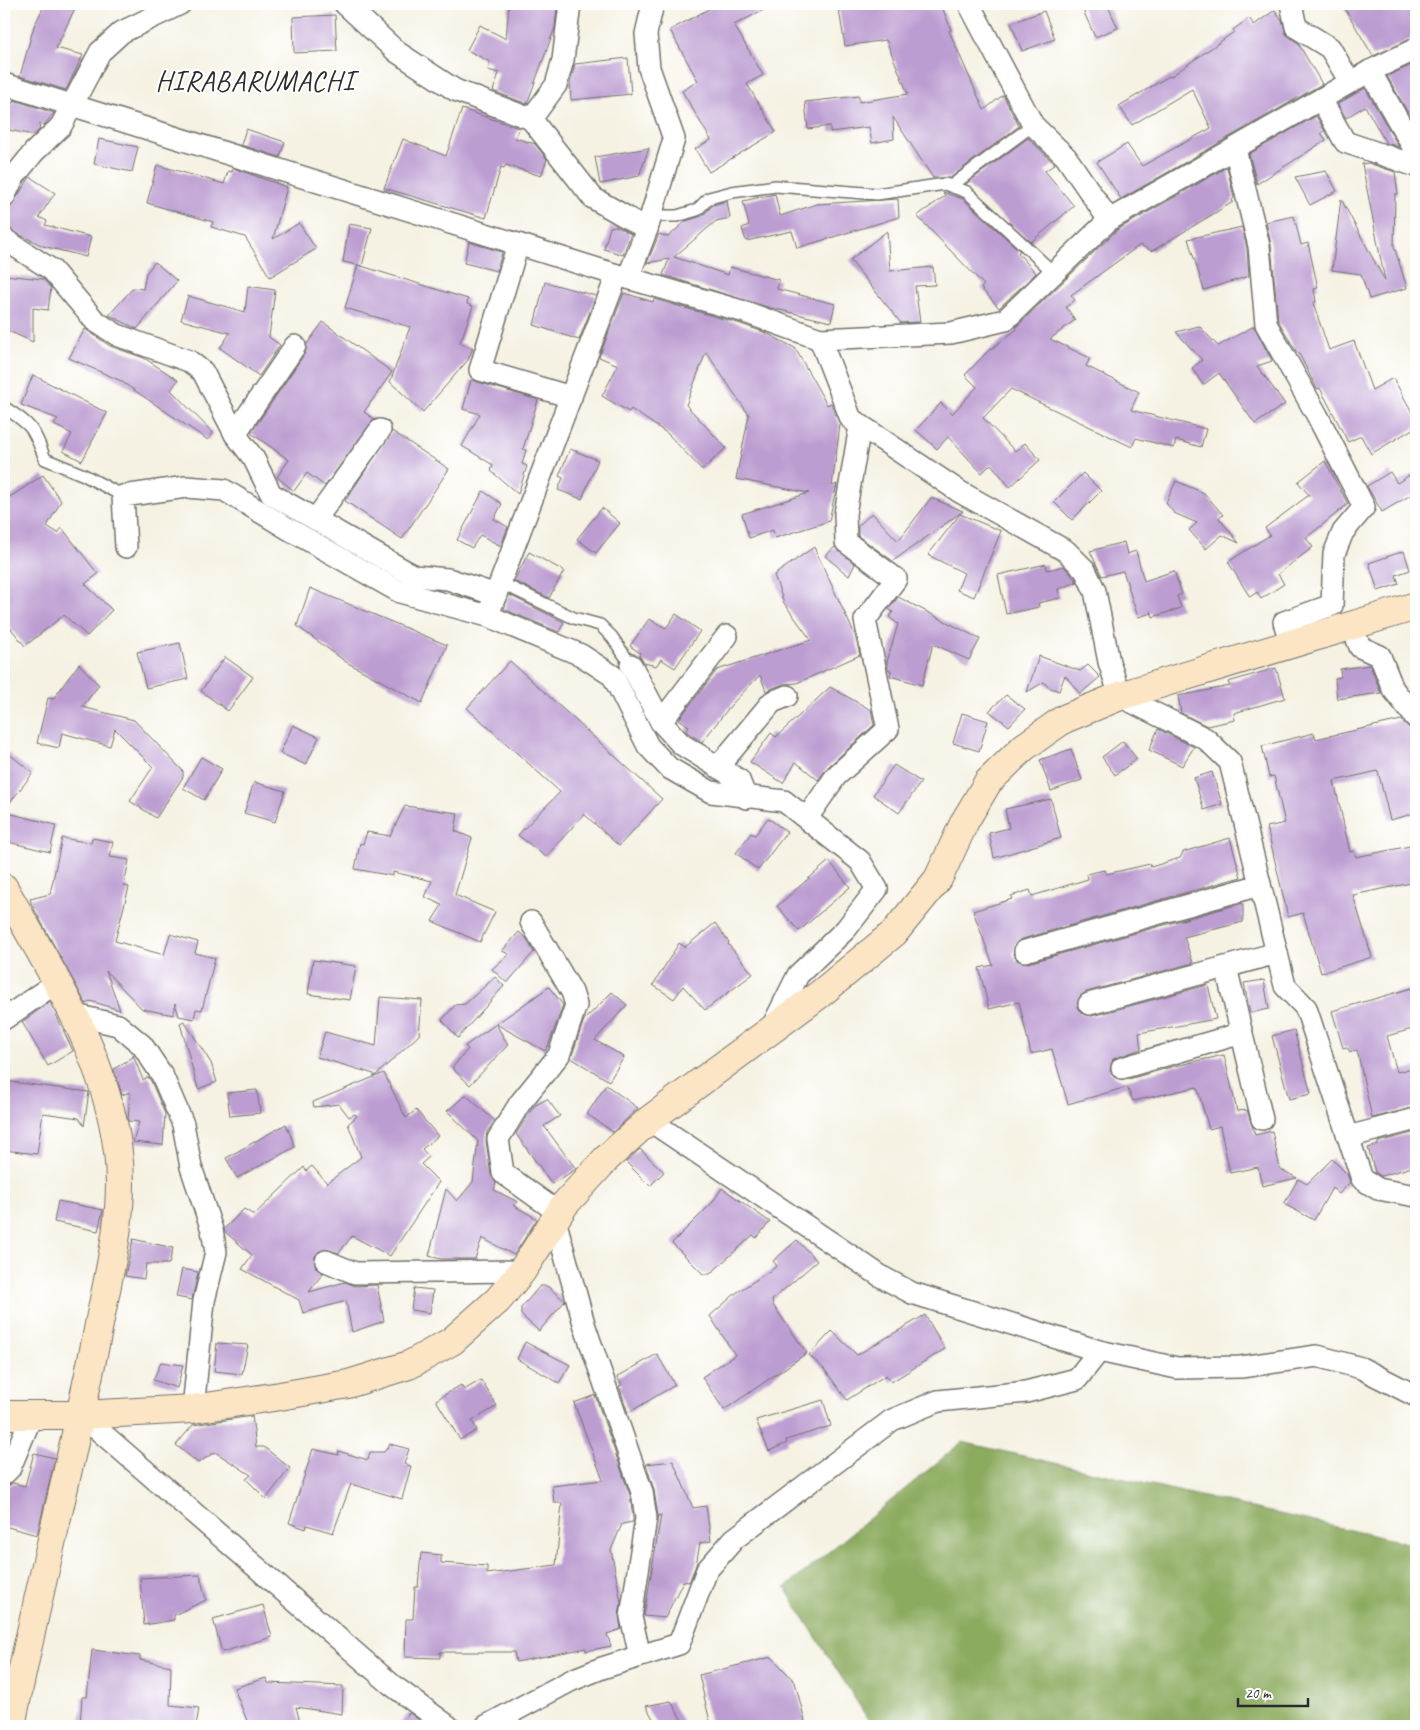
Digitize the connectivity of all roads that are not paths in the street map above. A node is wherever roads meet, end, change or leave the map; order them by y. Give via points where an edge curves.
1 (180, 4) edge
2 (345, 4) edge
3 (570, 4) edge
4 (653, 4) edge
5 (969, 4) edge
6 (1290, 4) edge
7 (1416, 49) edge
8 (1370, 71) junction
9 (1350, 82) junction
10 (4, 84) edge
11 (1321, 99) junction
12 (72, 106) junction
13 (531, 119) junction
14 (1033, 125) junction
15 (1235, 149) junction
16 (1416, 152) edge
17 (1416, 166) edge
18 (951, 186) junction
19 (4, 197) edge
20 (1109, 220) junction
21 (648, 222) junction
22 (4, 239) edge
23 (518, 244) junction
24 (1054, 273) junction
25 (623, 276) junction
26 (820, 339) junction
27 (295, 346) dead end
28 (571, 397) junction
29 (4, 407) edge
30 (860, 426) junction
31 (380, 430) dead end
32 (235, 434) junction
33 (123, 496) junction
34 (316, 519) junction
35 (126, 548) dead end
36 (498, 589) junction
37 (1416, 606) edge
38 (488, 616) junction
39 (1352, 626) junction
40 (727, 636) dead end
41 (1291, 644) junction
42 (631, 665) joint
43 (787, 696) dead end
44 (1120, 696) junction
45 (1416, 718) edge
46 (661, 722) junction
47 (718, 767) junction
48 (746, 798) junction
49 (806, 818) junction
50 (1260, 885) junction
51 (4, 888) edge
52 (531, 922) dead end
53 (1025, 950) dead end
54 (1277, 953) junction
55 (1226, 967) junction
56 (57, 982) junction
57 (1089, 1004) dead end
58 (75, 1014) junction
59 (4, 1020) edge
60 (770, 1030) junction
61 (1242, 1034) junction
62 (1122, 1068) dead end
63 (1262, 1119) dead end
64 (1416, 1119) edge
65 (649, 1120) junction
66 (1348, 1137) junction
67 (1416, 1196) edge
68 (557, 1217) junction
69 (326, 1261) dead end
70 (522, 1271) junction
71 (1099, 1351) junction
72 (1416, 1396) edge
73 (193, 1409) junction
74 (4, 1415) edge
75 (32, 1415) junction
76 (81, 1415) junction
77 (4, 1474) edge
78 (640, 1656) junction
79 (11, 1726) edge
80 (448, 1726) edge
81 (486, 1726) edge

1 - 12 street via 122,32 100,52
2 - 13 street via 397,52 455,90
3 - 13 street via 563,60 556,85
4 - 21 street via 646,34 649,68 674,139
5 - 14 street
6 - 9 street via 1296,27 1330,48
7 - 8 street
8 - 9 street
8 - 16 street
9 - 11 street
10 - 12 street
11 - 15 street
11 - 17 street via 1345,142
12 - 19 street via 61,126 13,178
12 - 23 street
13 - 21 street via 593,198
14 - 18 lane
14 - 20 street via 1066,157
15 - 20 street
15 - 41 street via 1259,246 1266,324 1364,507 1343,532 1334,554 1332,605 1284,622
18 - 21 lane via 946,184 877,194 776,186 709,198 697,210
18 - 24 lane via 967,192
20 - 24 street
21 - 25 street
22 - 32 street via 52,270 95,321 117,335 189,361 203,372
23 - 25 street
23 - 28 street via 480,370
24 - 26 street via 1005,320 951,333
25 - 26 street via 745,312
25 - 28 street
26 - 30 street via 851,419
27 - 32 street
28 - 36 street
29 - 33 lane via 28,422 45,459
30 - 44 street via 960,492 1066,551 1085,570 1095,591 1109,662
30 - 49 street via 845,514 846,542 896,579 865,620 888,729 836,776
31 - 34 street
32 - 34 street via 254,459 271,494
33 - 35 street
33 - 38 street via 186,487 224,490 400,592
34 - 36 street via 414,576
36 - 38 street
36 - 42 lane via 600,625
37 - 39 street
38 - 48 street via 581,655 613,676 648,746 669,768 710,792
39 - 41 street
39 - 45 street via 1360,647 1380,656 1393,689
40 - 46 street
41 - 44 street
42 - 46 street
43 - 47 street via 772,702
44 - 50 street via 1206,739 1230,762
44 - 60 street via 1064,719 1024,747 988,782 964,821 938,879 894,933
46 - 47 street via 680,744
47 - 48 street via 739,780
48 - 49 street via 784,801
49 - 60 street via 860,861 877,889 846,929 798,975
50 - 53 street
50 - 54 street
51 - 56 street
52 - 68 street via 572,992 576,1005 560,1055 520,1103 498,1139 503,1173
54 - 55 street
54 - 66 street via 1285,986 1306,1008
55 - 57 street
55 - 61 street
56 - 58 street
56 - 59 street
58 - 73 street via 118,1025 142,1045 162,1075 183,1124 191,1167 216,1252 204,1301
58 - 76 street via 98,1066 108,1100 118,1152 120,1185 116,1234
60 - 65 street
61 - 62 street
61 - 63 street
64 - 66 street
65 - 68 street via 606,1159
65 - 71 street via 882,1277 912,1293
66 - 67 street via 1362,1180 1378,1189
68 - 70 street
68 - 78 street via 585,1327 642,1492 646,1518 630,1617
69 - 70 street via 355,1273
70 - 73 street via 498,1300 452,1341 409,1365 348,1384
71 - 72 street via 1177,1368 1241,1367 1318,1356 1361,1368
71 - 78 street via 1078,1379 1026,1392 938,1401 892,1420 734,1540 707,1570 679,1644
73 - 76 street
74 - 75 street
75 - 76 street
75 - 77 street via 10,1468
76 - 79 street
76 - 80 street via 392,1685
78 - 81 street via 572,1680

